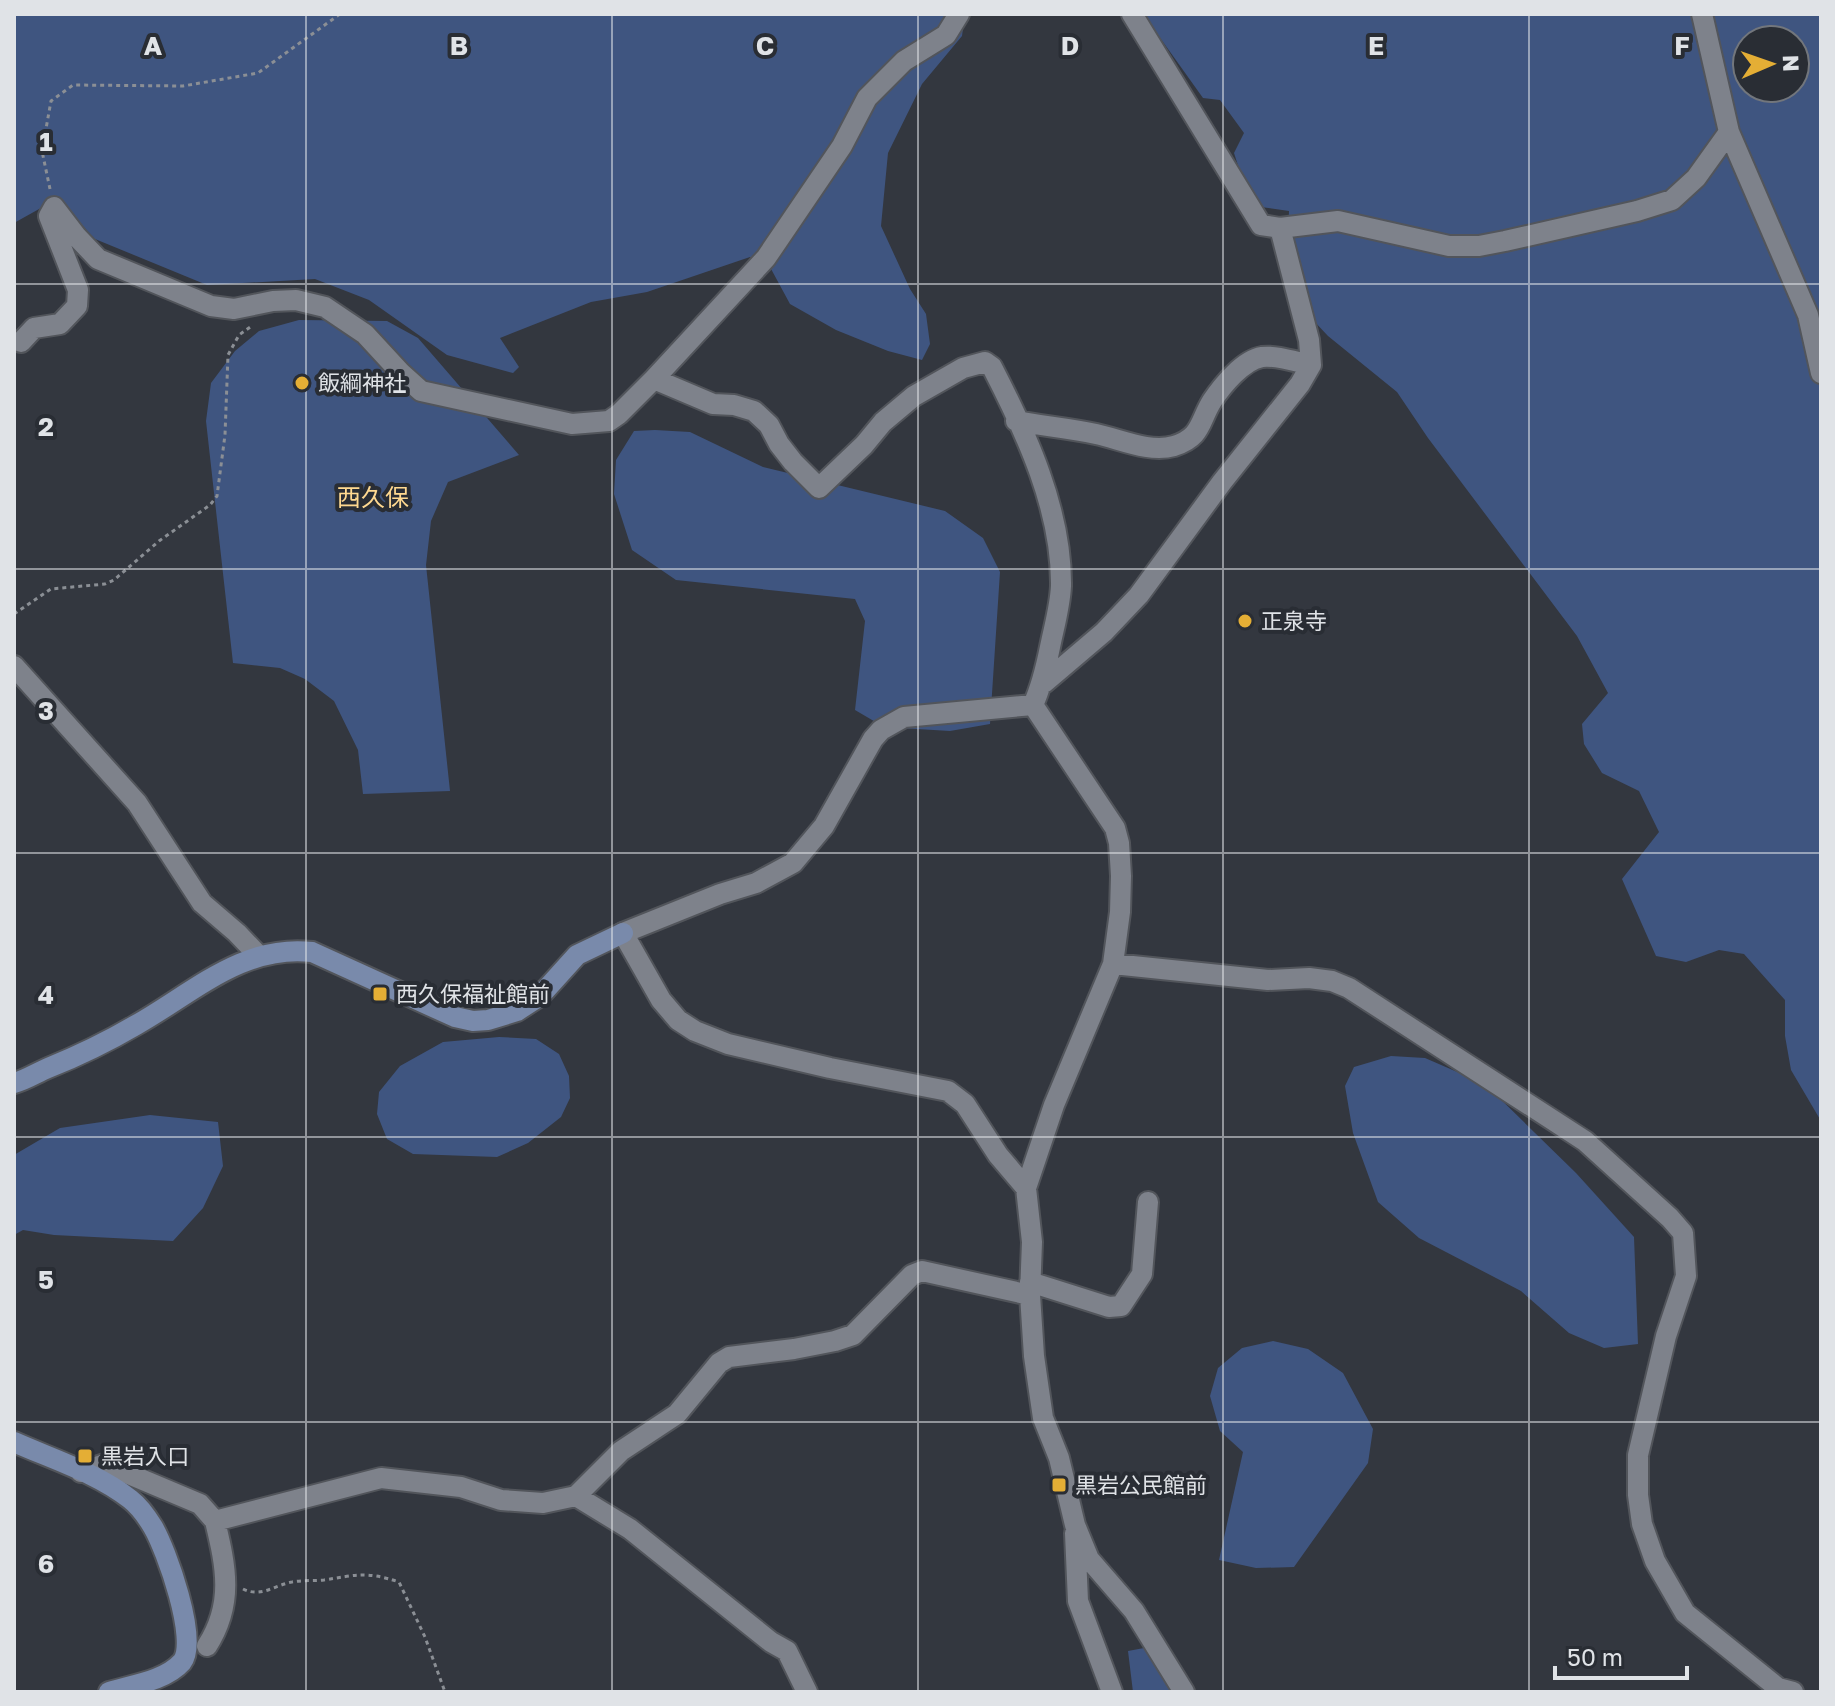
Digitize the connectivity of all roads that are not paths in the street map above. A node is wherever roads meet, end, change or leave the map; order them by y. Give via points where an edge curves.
1 (959, 14) edge
2 (1132, 14) edge
3 (1702, 14) edge
4 (1729, 132) junction
5 (1280, 228) junction
6 (21, 342) dead end
7 (1311, 365) junction
8 (1821, 373) edge
9 (654, 379) junction
10 (1016, 421) junction
11 (14, 666) edge
12 (1044, 683) junction
13 (1033, 705) junction
14 (623, 933) junction
15 (258, 955) junction
16 (1113, 964) junction
17 (14, 1083) edge
18 (1026, 1188) junction
19 (1148, 1202) dead end
20 (1030, 1288) junction
21 (14, 1442) edge
22 (81, 1472) junction
23 (576, 1496) junction
24 (215, 1521) junction
25 (1075, 1525) junction
26 (207, 1646) dead end
27 (109, 1692) edge
28 (807, 1692) edge
29 (1112, 1692) edge
30 (1184, 1692) edge
31 (1793, 1692) edge

1 - 9 street via 946,35 904,61 867,98 842,146 766,258
2 - 5 street via 1261,225
3 - 4 street
4 - 5 street via 1696,178 1672,200 1479,246 1430,243 1338,221
4 - 8 street via 1808,315
5 - 7 street
6 - 9 street via 34,328 60,324 77,306 78,290 49,216 54,207 98,259 211,306 234,309 296,300 325,307 365,334 410,382 431,395 583,425 609,421
7 - 10 street via 1266,357 1251,361 1212,401 1201,428 1170,447
7 - 12 street via 1139,595
9 - 10 street via 713,404 754,411 819,488 898,408 978,363 992,367
10 - 12 street via 1042,484 1058,551 1060,602
11 - 15 street via 137,803 202,903
12 - 13 street
13 - 14 street via 919,714 892,723 873,739 824,826 793,863 756,883
13 - 16 street via 1115,828 1121,876
14 - 15 street via 577,955 530,1004 473,1021 312,952
14 - 18 street via 661,1000 695,1031 815,1065 948,1091 965,1104
15 - 17 street via 134,1026
16 - 18 street
16 - 31 street via 1268,980 1309,978 1349,988 1585,1141 1670,1218 1683,1233 1686,1276 1638,1455 1642,1524 1655,1561 1685,1613 1778,1688
18 - 20 street
19 - 20 street via 1142,1274 1121,1306
20 - 23 street via 922,1271 853,1335 729,1357 677,1414 621,1451
20 - 25 street via 1043,1418
21 - 22 street
22 - 24 street via 105,1464 200,1504
22 - 27 street via 129,1498 154,1528 187,1632 182,1662 166,1674
23 - 24 street via 543,1503 501,1500 461,1487 381,1478
23 - 28 street via 630,1529 787,1651
24 - 26 street via 226,1581 219,1627
25 - 29 street via 1078,1601
25 - 30 street via 1089,1559 1134,1611

